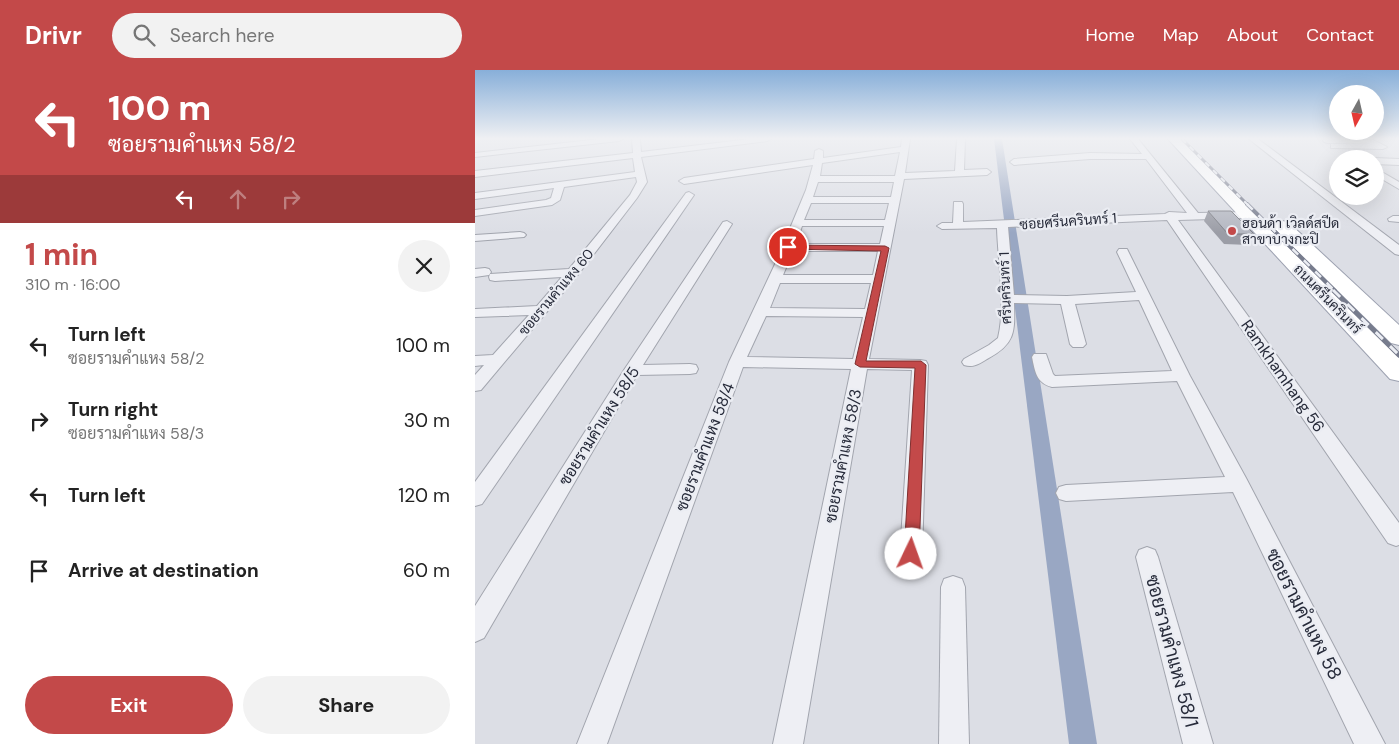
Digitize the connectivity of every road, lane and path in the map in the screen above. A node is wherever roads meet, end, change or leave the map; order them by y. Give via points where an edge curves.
1 (504, 170) edge
2 (629, 170) edge
3 (639, 170) edge
4 (745, 170) edge
5 (815, 170) edge
6 (869, 170) edge
7 (900, 170) edge
8 (959, 170) edge
9 (1159, 170) edge
10 (1204, 170) edge
11 (1222, 170) edge
12 (1294, 170) edge
13 (987, 172) dead end
14 (475, 174) edge
15 (640, 174) junction
16 (959, 174) junction
17 (628, 176) junction
18 (1384, 176) edge
19 (900, 178) junction
20 (683, 181) dead end
21 (560, 185) junction
22 (1398, 185) edge
23 (504, 192) junction
24 (689, 195) dead end
25 (475, 196) edge
26 (634, 196) junction
27 (807, 200) junction
28 (895, 200) junction
29 (958, 204) dead end
30 (492, 211) junction
31 (475, 213) edge
32 (1169, 215) junction
33 (1194, 215) junction
34 (1247, 215) junction
35 (798, 223) junction
36 (727, 224) dead end
37 (890, 224) junction
38 (1008, 225) junction
39 (942, 226) dead end
40 (958, 226) junction
41 (520, 235) dead end
42 (475, 238) edge
43 (788, 247) junction
44 (885, 248) junction
45 (1399, 250) edge
46 (1123, 252) dead end
47 (485, 274) edge
48 (573, 274) junction
49 (776, 279) junction
50 (878, 279) junction
51 (1142, 296) junction
52 (1007, 299) junction
53 (1067, 300) junction
54 (541, 310) junction
55 (762, 312) junction
56 (475, 313) edge
57 (871, 313) junction
58 (1399, 338) edge
59 (1078, 344) dead end
60 (1040, 357) dead end
61 (498, 360) junction
62 (475, 361) edge
63 (737, 362) junction
64 (970, 362) dead end
65 (860, 364) junction
66 (690, 369) dead end
67 (632, 370) junction
68 (1399, 373) edge
69 (1182, 376) junction
70 (475, 386) edge
71 (1239, 484) junction
72 (1065, 493) dead end
73 (475, 498) edge
74 (1398, 538) edge
75 (911, 554) dead end
76 (1147, 557) dead end
77 (953, 588) dead end
78 (475, 629) edge
79 (592, 744) edge
80 (788, 744) edge
81 (954, 744) edge
82 (1198, 744) edge
83 (1370, 744) edge

1 - 14 street
2 - 17 street, ซอยรามคำแหง 60
3 - 15 street, ซอยรามคำแหง 60
4 - 20 street
5 - 27 street, ซอยรามคำแหง 58/4
6 - 19 street
7 - 19 street, ซอยรามคำแหง 58/3
8 - 16 street
9 - 33 street
10 - 34 main road, ถนนศรีนครินทร์
11 - 58 main road, ถนนศรีนครินทร์
12 - 45 street
13 - 16 street
15 - 17 street
15 - 26 street, ซอยรามคำแหง 60 via 641,182
16 - 19 street
17 - 21 street
17 - 26 street, ซอยรามคำแหง 60
18 - 22 street
19 - 28 street, ซอยรามคำแหง 58/3
21 - 23 street
21 - 30 street via 553,202
23 - 25 street
23 - 30 street
24 - 73 street
26 - 48 street, ซอยรามคำแหง 60
27 - 28 street
27 - 35 street, ซอยรามคำแหง 58/4
28 - 37 street, ซอยรามคำแหง 58/3
29 - 40 street
30 - 31 street
32 - 33 street, ซอยศรีนครินทร์ 1
32 - 38 street, ซอยศรีนครินทร์ 1
32 - 74 street, Ramkhamhang 56
33 - 34 street, ซอยศรีนครินทร์ 1
34 - 68 main road, ถนนศรีนครินทร์
35 - 37 street
35 - 43 street, ซอยรามคำแหง 58/4
36 - 67 street, ซอยรามคำแหง 58/5
37 - 44 street, ซอยรามคำแหง 58/3
38 - 40 street, ซอยศรีนครินทร์ 1
38 - 52 street, ศรีนครินทร์ 1
39 - 40 street, ซอยศรีนครินทร์ 1
41 - 42 street
43 - 44 street
43 - 49 street, ซอยรามคำแหง 58/4
44 - 50 street, ซอยรามคำแหง 58/3
46 - 51 street, ซอยรามคำแหง 58
47 - 48 street
48 - 54 street, ซอยรามคำแหง 60
49 - 50 street
49 - 55 street, ซอยรามคำแหง 58/4
50 - 57 street, ซอยรามคำแหง 58/3
51 - 53 street
51 - 69 street, ซอยรามคำแหง 58
52 - 53 street
52 - 64 street, ศรีนครินทร์ 1 via 1005,340
53 - 59 street
54 - 56 street
54 - 61 street, ซอยรามคำแหง 60
55 - 57 street
55 - 63 street, ซอยรามคำแหง 58/4
57 - 65 street, ซอยรามคำแหง 58/3
60 - 69 street via 1045,377 1052,382
61 - 62 street
61 - 70 street, ซอยรามคำแหง 60
63 - 65 street
63 - 79 street, ซอยรามคำแหง 58/4
65 - 75 street via 921,365
65 - 80 street, ซอยรามคำแหง 58/3
66 - 67 street
67 - 78 street, ซอยรามคำแหง 58/5
69 - 71 street, ซอยรามคำแหง 58
71 - 72 street
71 - 83 street, ซอยรามคำแหง 58
76 - 82 street, ซอยรามคำแหง 58/1
77 - 81 street

